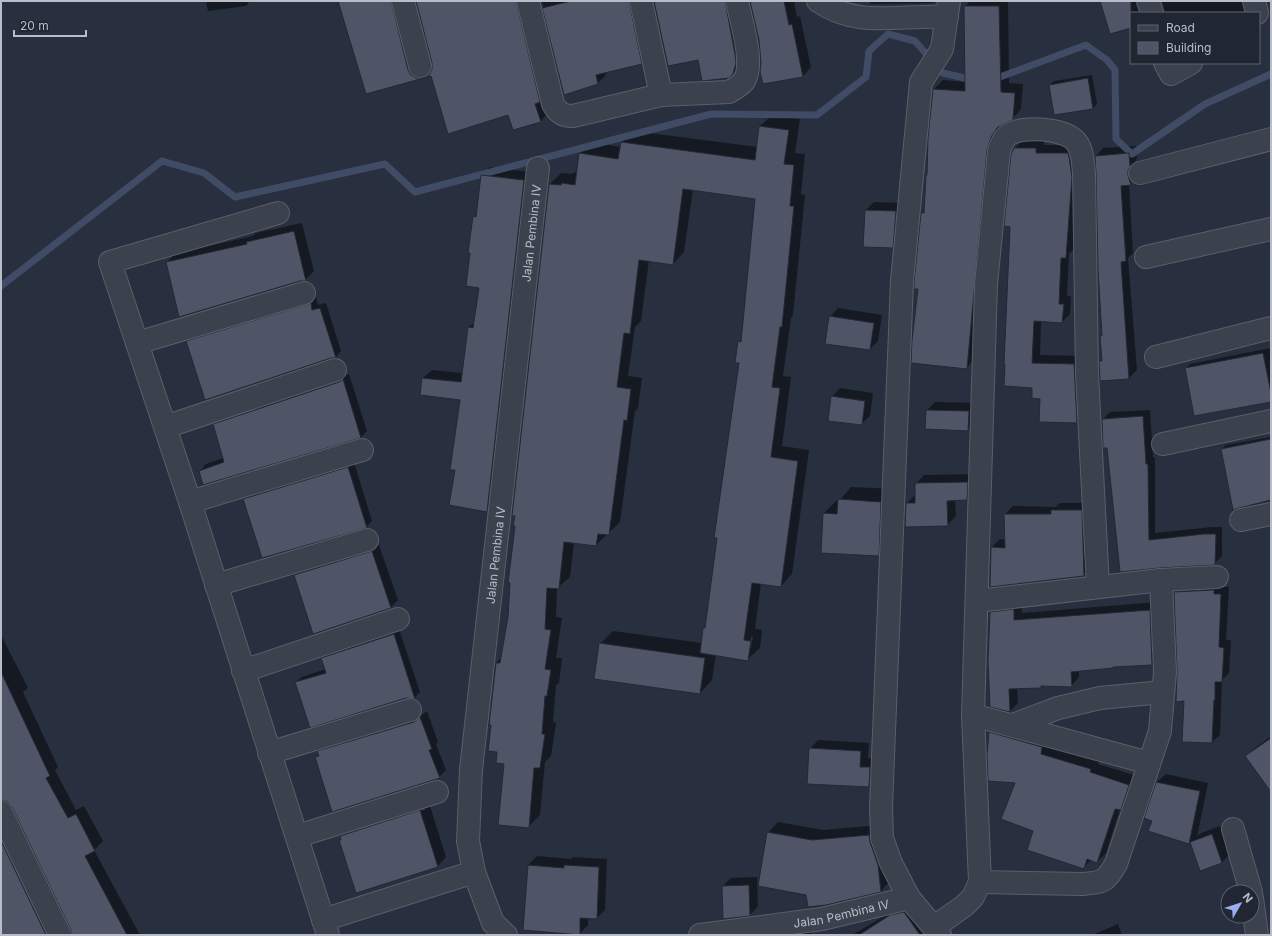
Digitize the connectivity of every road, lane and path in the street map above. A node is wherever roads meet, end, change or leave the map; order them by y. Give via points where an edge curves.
1 (403, 1) edge
2 (528, 1) edge
3 (641, 1) edge
4 (738, 1) edge
5 (818, 1) edge
6 (1148, 1) edge
7 (1254, 1) edge
8 (948, 9) edge
9 (1152, 12) edge
10 (1257, 12) edge
11 (1166, 64) edge
12 (1189, 64) edge
13 (420, 66) dead end
14 (661, 95) junction
15 (1271, 139) edge
16 (538, 168) dead end
17 (1140, 173) dead end
18 (278, 213) dead end
19 (1271, 229) edge
20 (1146, 257) dead end
21 (304, 293) dead end
22 (1271, 328) edge
23 (137, 343) junction
24 (1156, 357) dead end
25 (335, 370) dead end
26 (1271, 421) edge
27 (165, 427) junction
28 (1163, 444) dead end
29 (362, 450) dead end
30 (190, 502) junction
31 (1271, 514) edge
32 (1241, 520) dead end
33 (367, 540) dead end
34 (1217, 577) dead end
35 (1161, 580) junction
36 (216, 585) junction
37 (1098, 587) junction
38 (977, 601) junction
39 (398, 619) dead end
40 (243, 671) junction
41 (1163, 692) junction
42 (410, 710) dead end
43 (973, 715) junction
44 (1014, 725) junction
45 (269, 753) junction
46 (1149, 763) junction
47 (437, 792) dead end
48 (1, 812) edge
49 (1233, 829) dead end
50 (298, 836) junction
51 (474, 872) junction
52 (980, 882) junction
53 (1249, 884) edge
54 (909, 898) junction
55 (1256, 924) edge
56 (825, 927) edge
57 (326, 928) edge
58 (937, 931) edge
59 (55, 933) edge
60 (506, 935) edge
61 (700, 935) edge
62 (1257, 935) edge

1 - 13 street
2 - 14 street via 557,112 573,116
3 - 14 street
4 - 14 street via 748,62 744,81 728,92
5 - 8 street via 843,13 862,18 930,16
6 - 9 street
7 - 10 street
8 - 54 street via 942,49 921,82 902,281 881,807 882,838 891,863
11 - 12 street via 1171,74
15 - 17 street
16 - 51 street, Jalan Pembina IV via 471,770 468,841
18 - 23 street via 110,262
19 - 20 street
21 - 23 street
22 - 24 street
23 - 27 street
25 - 27 street
26 - 28 street
27 - 30 street
29 - 30 street
30 - 36 street
31 - 32 street
33 - 36 street
34 - 35 street
35 - 37 street
35 - 41 street via 1165,672
36 - 40 street
37 - 38 street
37 - 38 street via 1087,374 1082,154 1077,143 1069,136 1049,130 1019,130 1003,140 998,151 988,269
38 - 43 street
39 - 40 street
40 - 45 street
41 - 44 street via 1093,700 1058,708
41 - 46 street via 1160,731
42 - 45 street
43 - 44 street
43 - 52 street
44 - 46 street
45 - 50 street
46 - 52 street via 1116,864 1107,879 1098,883 1083,884
47 - 50 street
48 - 59 street
49 - 53 street
50 - 57 street
51 - 57 street
51 - 60 street, Jalan Pembina IV via 493,923
52 - 58 street via 973,897
54 - 56 street, Jalan Pembina IV
54 - 58 street
55 - 62 street
56 - 61 street, Jalan Pembina IV

